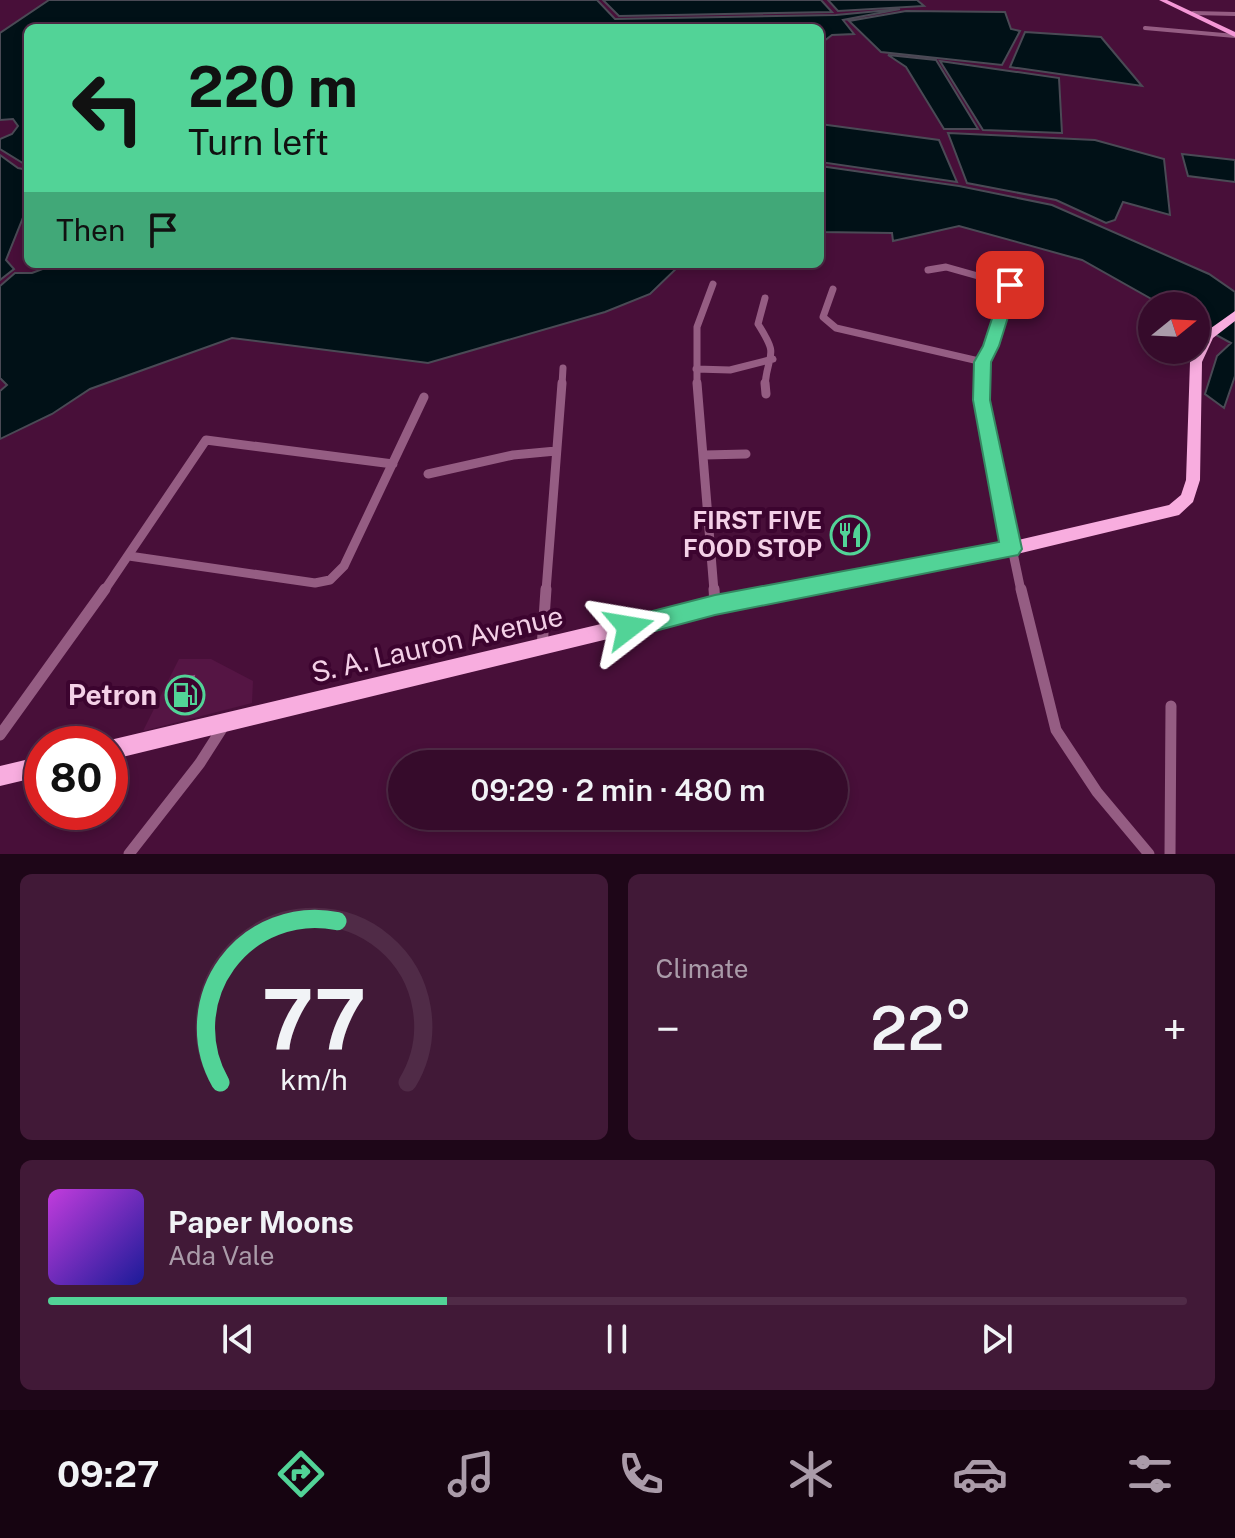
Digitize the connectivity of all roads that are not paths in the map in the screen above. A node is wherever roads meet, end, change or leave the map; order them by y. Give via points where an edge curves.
1 (1162, 0) edge
2 (1193, 13) junction
3 (1235, 14) edge
4 (1145, 28) dead end
5 (1235, 36) edge
6 (928, 270) dead end
7 (713, 284) dead end
8 (833, 289) dead end
9 (765, 298) dead end
10 (1235, 315) edge
11 (773, 359) junction
12 (983, 362) junction
13 (563, 368) dead end
14 (696, 369) junction
15 (766, 394) dead end
16 (424, 397) dead end
17 (556, 451) junction
18 (746, 454) dead end
19 (705, 455) junction
20 (393, 464) junction
21 (428, 474) dead end
22 (1011, 549) junction
23 (129, 556) junction
24 (715, 605) junction
25 (542, 649) junction
26 (1171, 706) dead end
27 (226, 723) junction
28 (0, 735) edge
29 (128, 746) edge
30 (24, 770) edge
31 (0, 776) edge
32 (129, 854) edge
33 (1149, 854) edge
34 (1170, 854) edge

1 - 2 main road
2 - 3 street
2 - 5 main road
4 - 5 street
6 - 12 street via 946,267 1010,285
7 - 14 street via 697,327
8 - 12 street via 823,310 836,328
9 - 11 street via 758,324
10 - 22 highway, S. A. Lauron Avenue via 1208,336 1196,362 1188,498 1174,510 1152,517
11 - 14 street via 730,370
11 - 15 street via 762,380
12 - 22 street via 981,400
13 - 17 street
14 - 19 street
16 - 20 street
17 - 21 street
17 - 25 street
18 - 19 street
19 - 24 street
20 - 23 street via 206,440
20 - 23 street via 344,566 330,580 315,583
22 - 24 highway, S. A. Lauron Avenue
22 - 33 street via 1056,730 1097,792
23 - 28 street
24 - 25 highway, S. A. Lauron Avenue
25 - 27 highway, S. A. Lauron Avenue
26 - 34 street
27 - 29 highway, S. A. Lauron Avenue
27 - 32 street
30 - 31 highway

